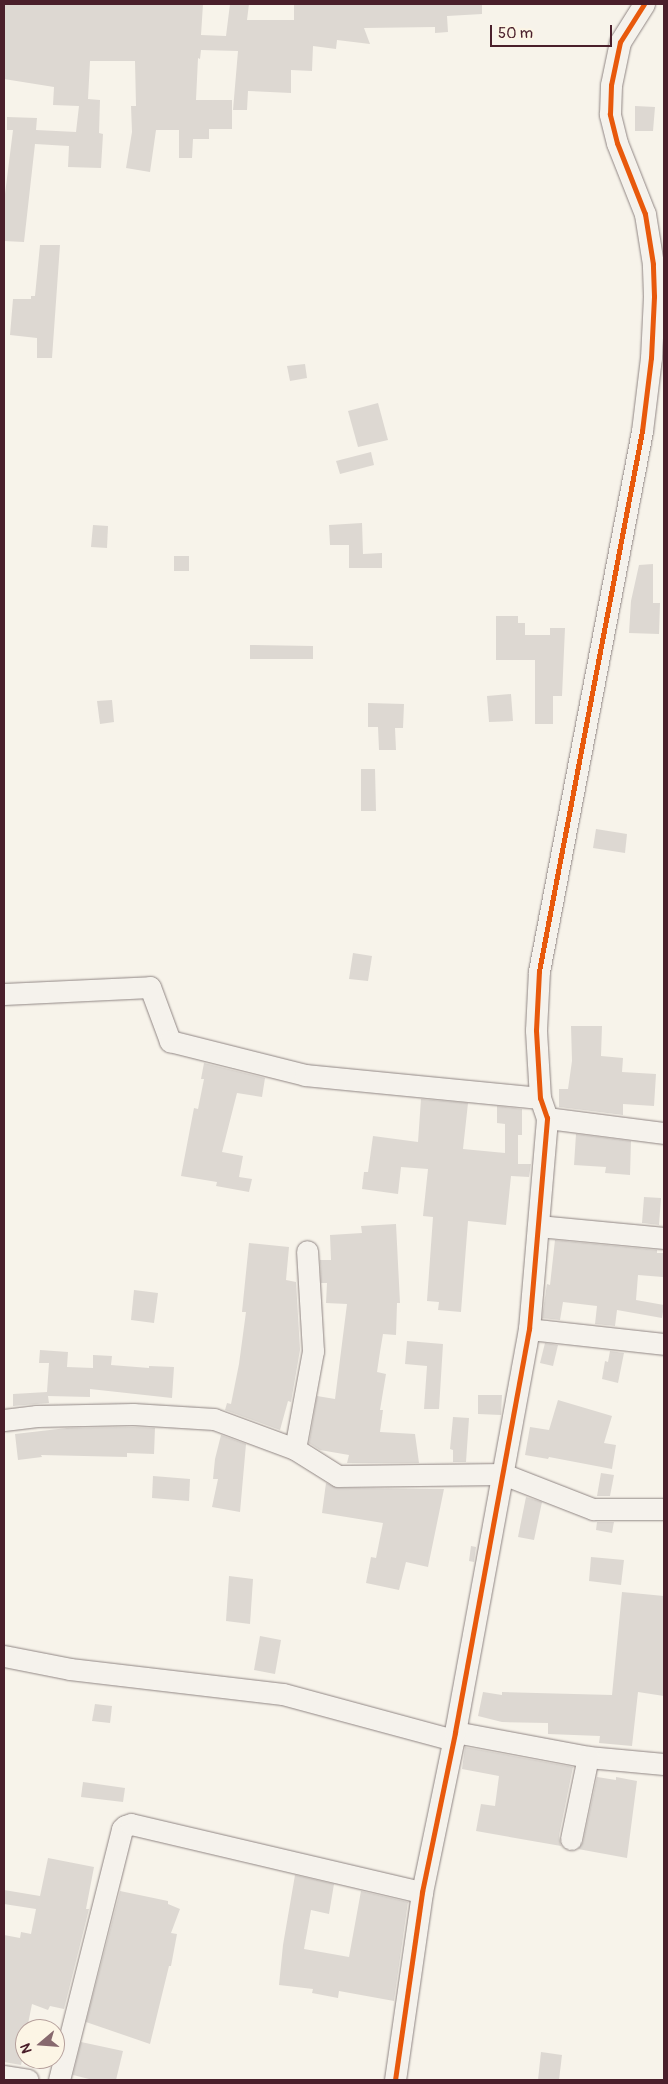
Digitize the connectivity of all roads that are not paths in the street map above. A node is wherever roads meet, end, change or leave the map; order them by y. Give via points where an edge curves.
1 (644, 4) edge
2 (4, 994) edge
3 (540, 1098) junction
4 (546, 1118) junction
5 (664, 1133) edge
6 (538, 1226) junction
7 (664, 1238) edge
8 (307, 1251) dead end
9 (529, 1329) junction
10 (664, 1344) edge
11 (4, 1420) edge
12 (295, 1449) junction
13 (503, 1474) junction
14 (664, 1509) edge
15 (4, 1656) edge
16 (454, 1736) junction
17 (588, 1757) junction
18 (664, 1764) edge
19 (572, 1839) dead end
20 (422, 1892) junction
21 (4, 2076) edge
22 (28, 2080) edge
23 (59, 2080) edge
24 (396, 2080) edge

1 - 3 street via 620,42 611,85 610,114 617,143 645,214 653,264 650,358 642,431 539,971 536,1030
2 - 3 street via 150,987 170,1041 305,1075
3 - 4 street
4 - 5 street
4 - 6 street
6 - 7 street
6 - 9 street
8 - 12 street via 313,1351
9 - 10 street
9 - 13 street
11 - 12 street via 133,1414 214,1419
12 - 13 street via 338,1476
13 - 14 street via 594,1509
13 - 16 street
15 - 16 street via 70,1669 283,1694
16 - 17 street
16 - 20 street
17 - 18 street
17 - 19 street
20 - 23 street via 131,1824 125,1826
20 - 24 street
21 - 22 street

